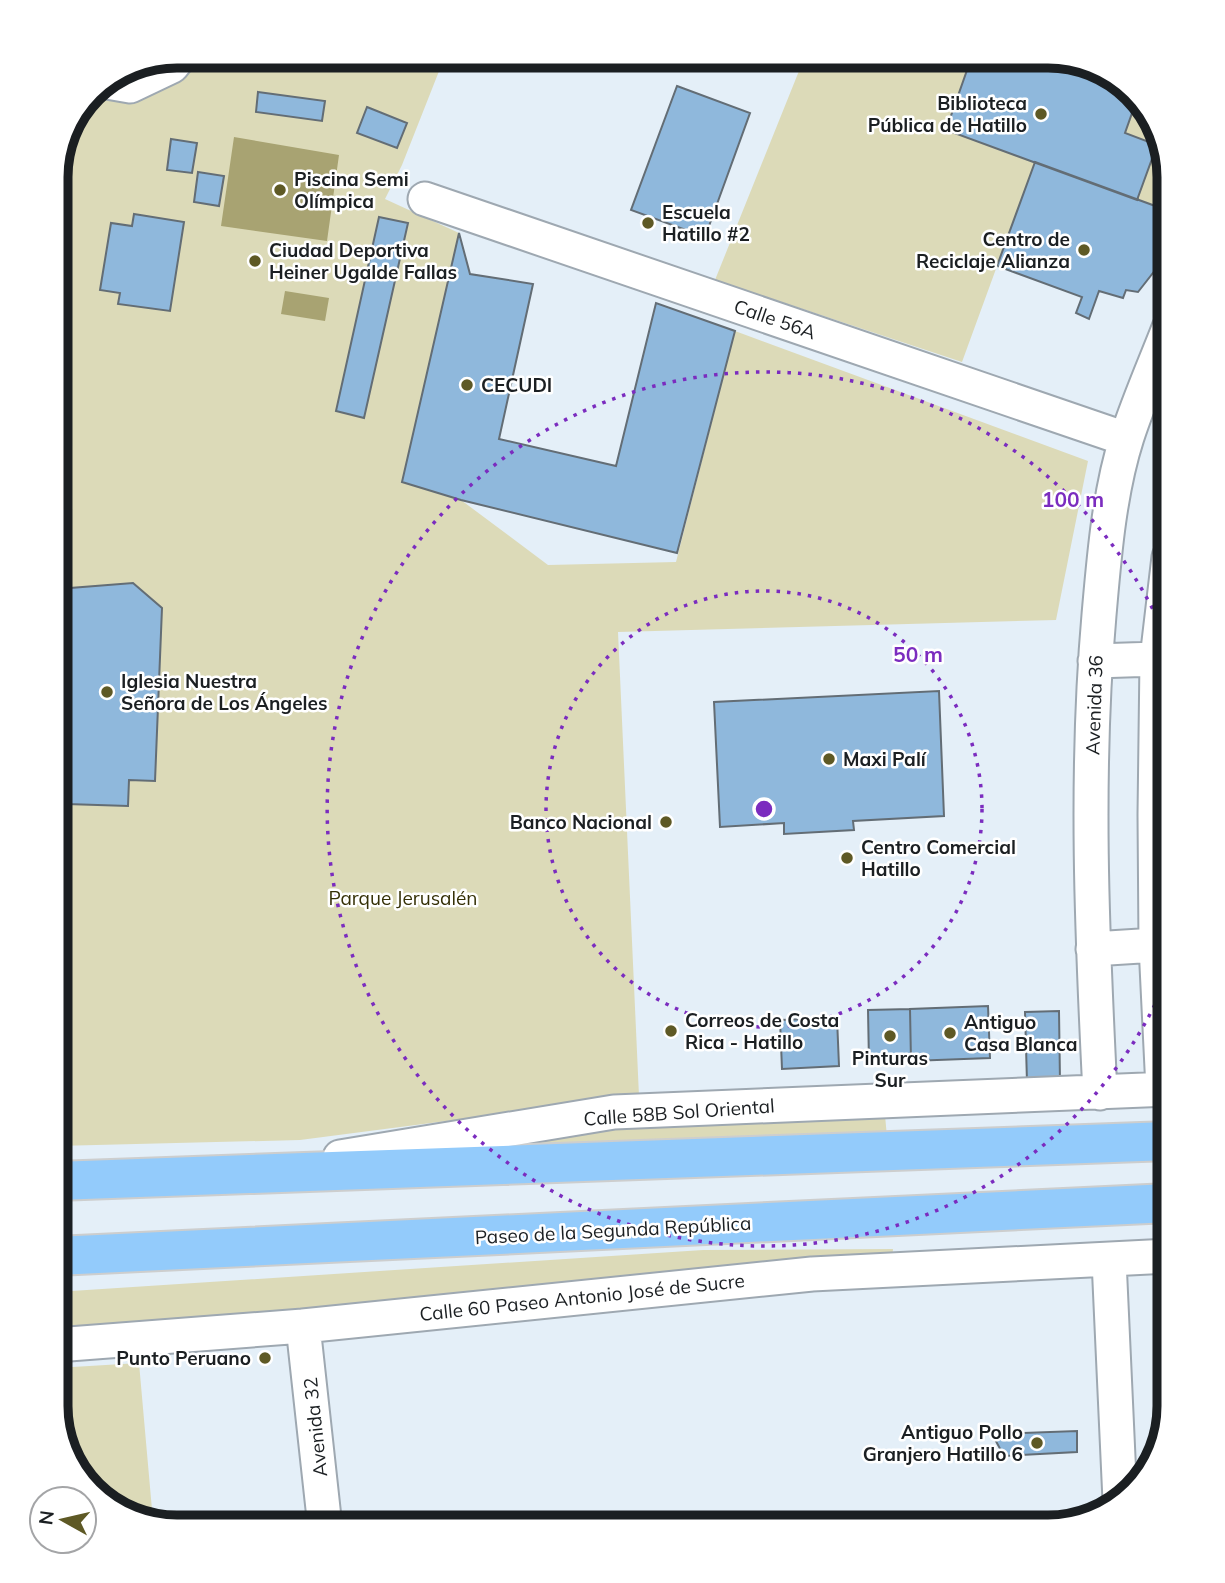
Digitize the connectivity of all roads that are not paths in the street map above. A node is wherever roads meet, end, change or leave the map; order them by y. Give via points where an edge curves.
1 (166, 69) edge
2 (121, 84) edge
3 (425, 199) dead end
4 (1157, 359) edge
5 (1126, 439) junction
6 (1157, 659) edge
7 (1095, 661) junction
8 (1157, 923) edge
9 (1156, 945) junction
10 (1093, 949) junction
11 (1157, 957) edge
12 (1157, 1090) edge
13 (1100, 1093) junction
14 (1157, 1141) edge
15 (220, 1177) junction
16 (68, 1181) edge
17 (1157, 1204) edge
18 (68, 1255) edge
19 (1157, 1257) edge
20 (1109, 1260) junction
21 (303, 1326) junction
22 (68, 1345) edge
23 (1119, 1488) edge
24 (325, 1515) edge

1 - 2 street via 131,86
3 - 5 street, Calle 56A
4 - 5 street, Avenida 36
5 - 7 street, Avenida 36 via 1106,534
6 - 7 street
7 - 10 street, Avenida 36
8 - 9 street
9 - 10 street
9 - 11 street
10 - 13 street, Avenida 36
12 - 13 street
13 - 15 street, Calle 58B Sol Oriental via 614,1112
14 - 15 highway
15 - 16 highway
17 - 18 highway, Paseo de la Segunda República
19 - 20 street
20 - 21 street, Calle 60 Paseo Antonio José de Sucre via 812,1274
20 - 23 street
21 - 22 street, Calle 60 Paseo Antonio José de Sucre
21 - 24 street, Avenida 32

